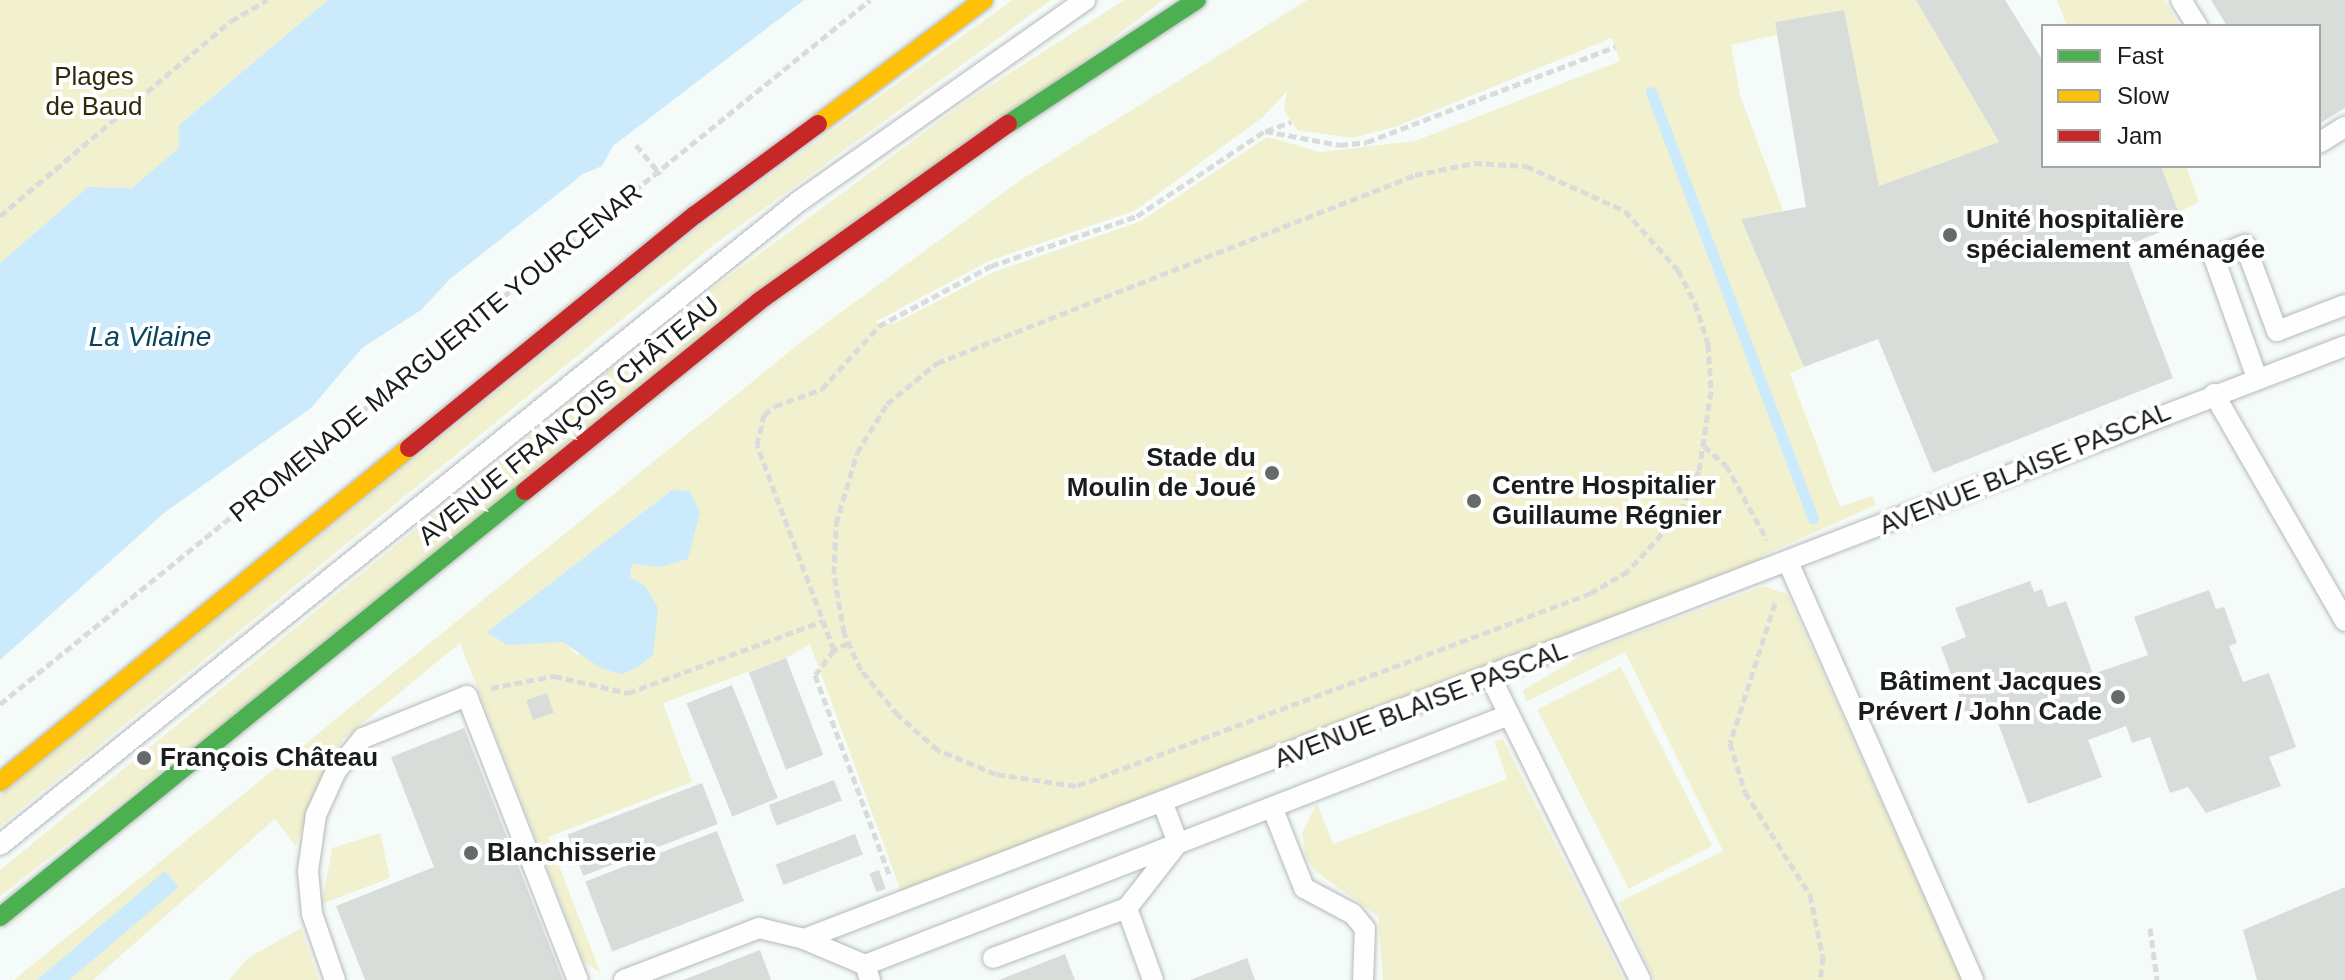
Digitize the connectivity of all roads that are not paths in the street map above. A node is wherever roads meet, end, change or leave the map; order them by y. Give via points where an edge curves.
1 (984, 0) edge
2 (1085, 0) edge
3 (1197, 0) edge
4 (2181, 0) edge
5 (2196, 24) edge
6 (2345, 127) edge
7 (2321, 142) edge
8 (2345, 305) edge
9 (2345, 346) edge
10 (2257, 378) junction
11 (2214, 394) junction
12 (1788, 562) junction
13 (2345, 621) edge
14 (1492, 680) junction
15 (1509, 715) junction
16 (0, 782) edge
17 (1163, 804) junction
18 (1272, 807) junction
19 (1178, 843) junction
20 (0, 845) edge
21 (1127, 908) junction
22 (0, 917) edge
23 (804, 939) junction
24 (993, 958) dead end
25 (867, 972) edge
26 (335, 980) edge
27 (578, 980) edge
28 (624, 980) edge
29 (1153, 980) edge
30 (1363, 980) edge
31 (1640, 980) edge
32 (1973, 980) edge

1 - 16 main road via 695,215
2 - 20 lane via 798,202
3 - 22 main road, AVENUE FRANÇOIS CHÂTEAU via 933,173 758,302
4 - 5 lane
6 - 7 lane
8 - 10 lane via 2277,331 2245,245 2214,258
9 - 10 lane, AVENUE BLAISE PASCAL
10 - 11 lane, AVENUE BLAISE PASCAL
11 - 12 lane, AVENUE BLAISE PASCAL
11 - 13 lane
12 - 14 lane, AVENUE BLAISE PASCAL
12 - 32 lane
14 - 15 lane
14 - 17 lane, AVENUE BLAISE PASCAL
15 - 18 lane
15 - 31 lane
17 - 19 lane
17 - 23 lane, AVENUE BLAISE PASCAL
18 - 19 lane
18 - 30 lane via 1304,888 1353,914 1365,929
19 - 21 lane
19 - 25 lane
21 - 24 lane
21 - 29 lane
23 - 25 lane
23 - 28 lane via 759,928
26 - 27 lane via 312,914 308,871 316,815 336,771 363,738 467,696

